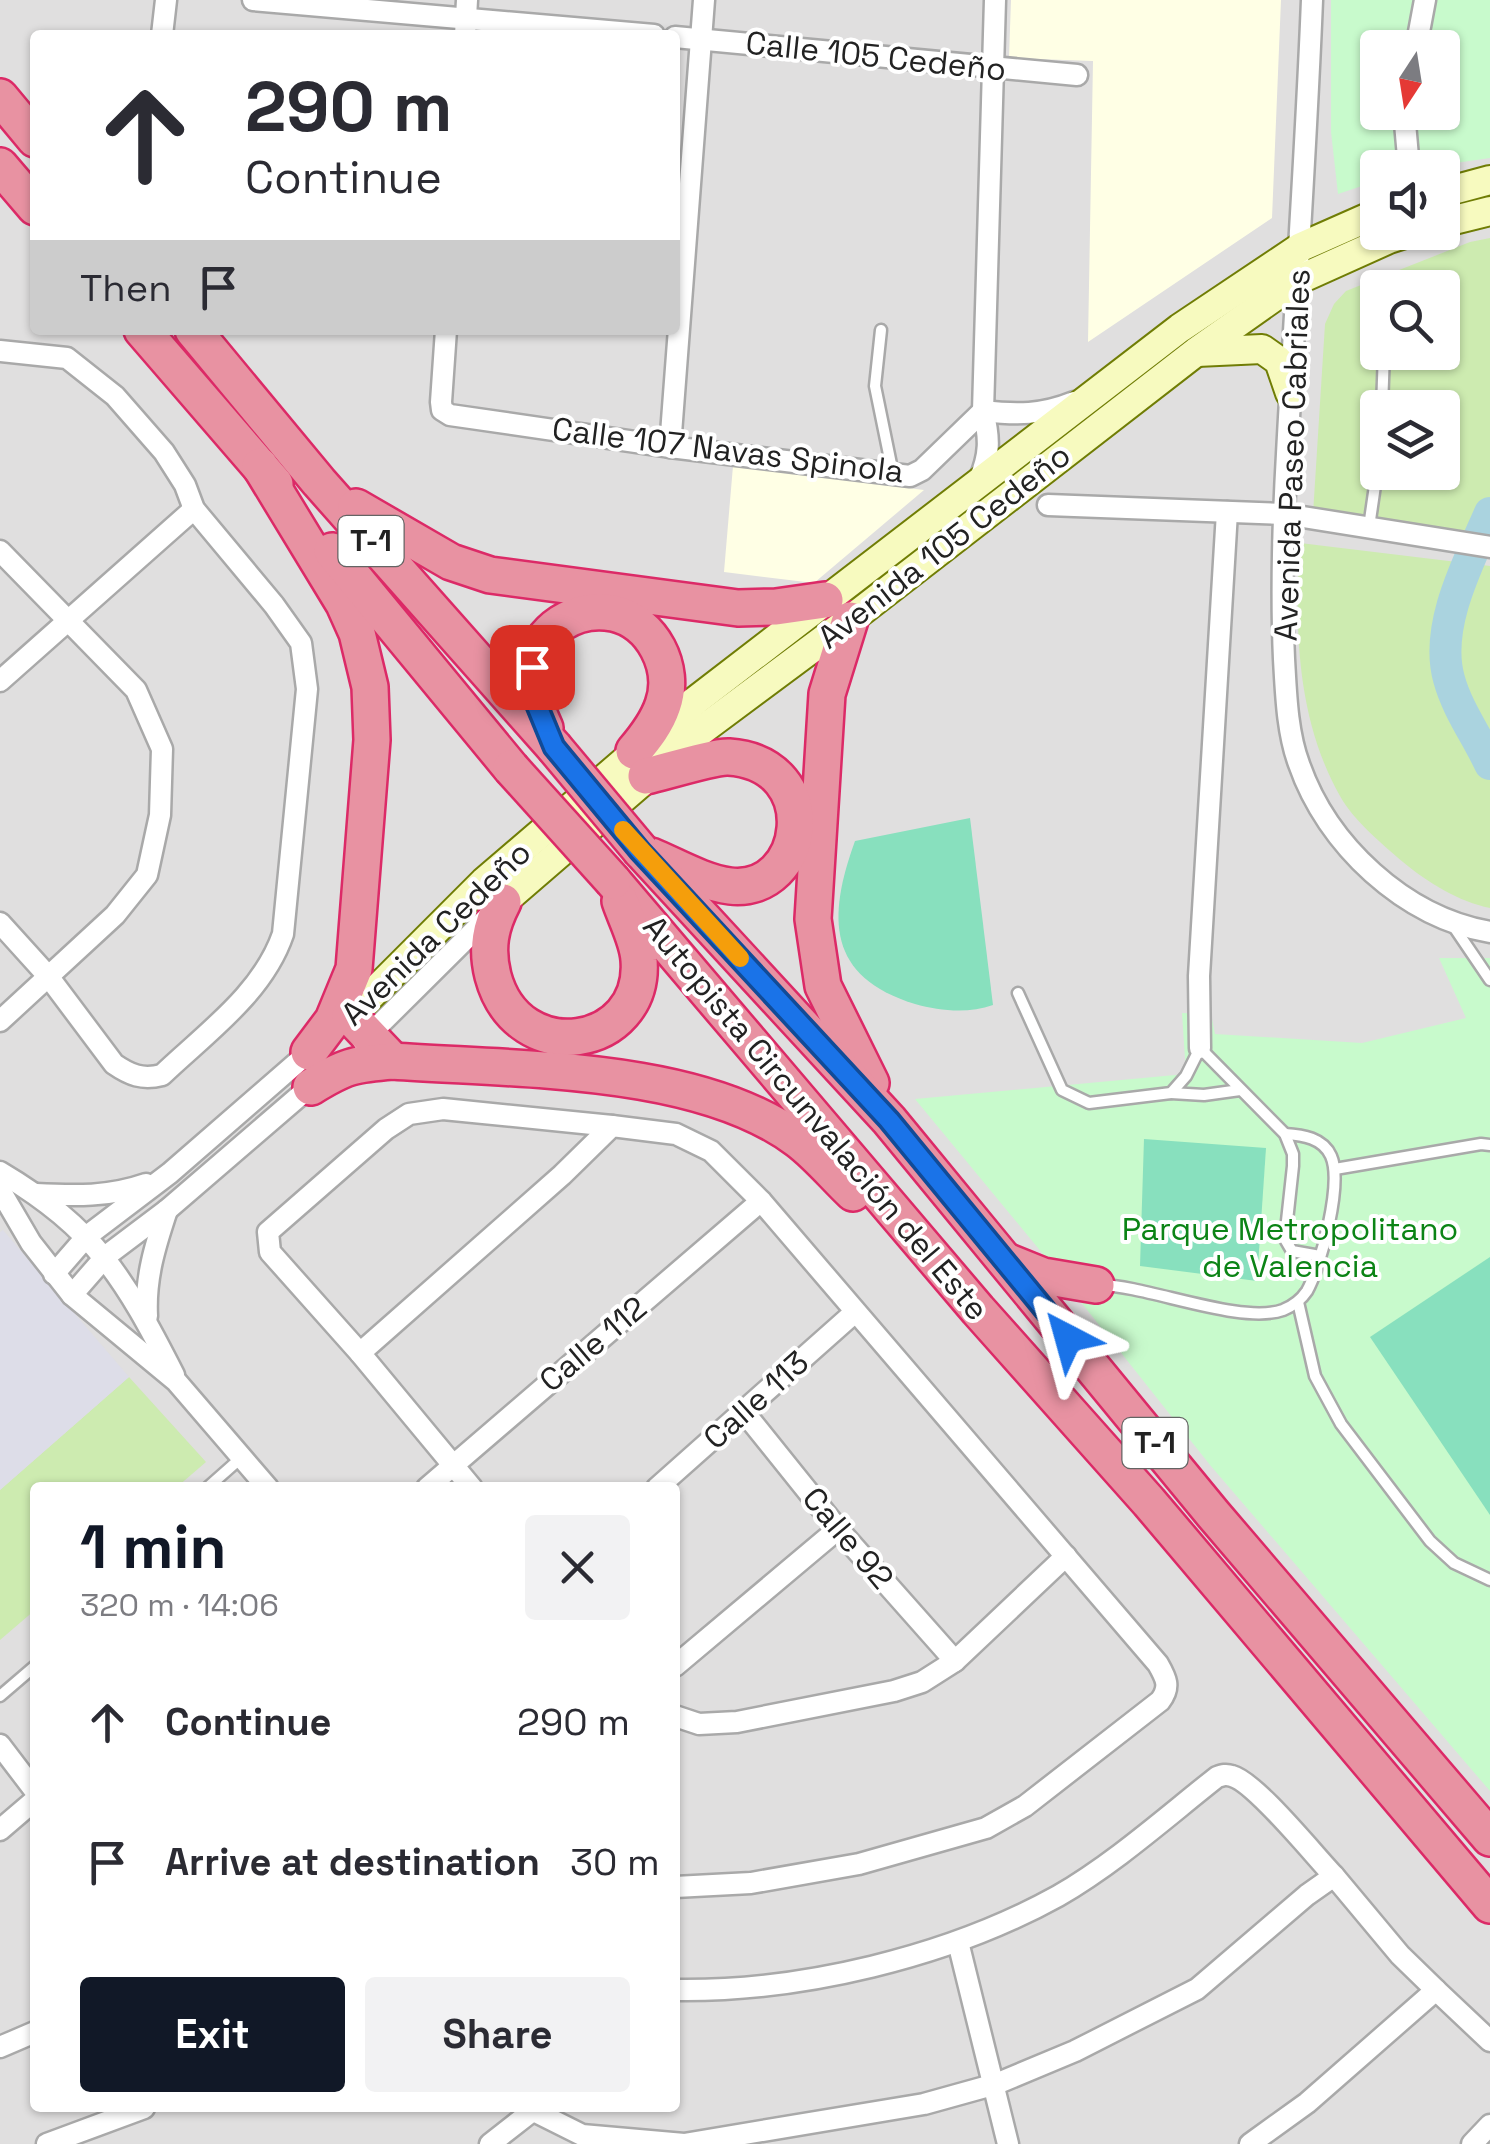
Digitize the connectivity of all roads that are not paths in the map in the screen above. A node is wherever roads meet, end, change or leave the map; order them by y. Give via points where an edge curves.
1 (166, 0) edge
2 (253, 0) edge
3 (704, 0) edge
4 (996, 0) edge
5 (1312, 0) edge
6 (1426, 0) edge
7 (466, 18) edge
8 (163, 30) edge
9 (599, 30) edge
10 (1420, 30) edge
11 (680, 37) edge
12 (701, 39) junction
13 (994, 68) junction
14 (1077, 75) dead end
15 (0, 97) edge
16 (30, 133) edge
17 (0, 166) edge
18 (1485, 181) edge
19 (1460, 188) edge
20 (30, 201) edge
21 (1486, 211) edge
22 (1460, 218) edge
23 (1360, 221) edge
24 (1300, 247) junction
25 (1365, 250) edge
26 (1298, 280) junction
27 (680, 315) edge
28 (881, 330) dead end
29 (146, 335) edge
30 (197, 335) edge
31 (446, 335) edge
32 (679, 335) edge
33 (0, 351) edge
34 (1196, 352) junction
35 (1290, 392) junction
36 (1094, 394) junction
37 (983, 412) junction
38 (670, 447) junction
39 (260, 466) junction
40 (893, 475) junction
41 (978, 481) junction
42 (319, 482) junction
43 (1374, 490) edge
44 (1048, 505) dead end
45 (194, 509) junction
46 (1228, 512) junction
47 (1284, 514) junction
48 (1369, 528) junction
49 (1490, 547) edge
50 (0, 551) edge
51 (838, 610) junction
52 (66, 621) junction
53 (0, 681) edge
54 (554, 747) junction
55 (640, 764) junction
56 (640, 851) junction
57 (614, 881) junction
58 (503, 902) junction
59 (1449, 920) junction
60 (0, 922) edge
61 (1487, 931) edge
62 (48, 976) junction
63 (1490, 980) edge
64 (1018, 993) dead end
65 (0, 1021) edge
66 (360, 1026) junction
67 (1200, 1048) junction
68 (393, 1061) junction
69 (310, 1069) junction
70 (1240, 1090) junction
71 (1170, 1093) junction
72 (889, 1120) junction
73 (612, 1126) junction
74 (1286, 1134) junction
75 (1490, 1146) edge
76 (1335, 1169) junction
77 (0, 1172) edge
78 (170, 1173) junction
79 (0, 1190) edge
80 (34, 1194) junction
81 (761, 1201) junction
82 (167, 1210) junction
83 (87, 1236) junction
84 (106, 1256) junction
85 (1320, 1256) junction
86 (1005, 1261) junction
87 (54, 1274) junction
88 (1096, 1285) junction
89 (72, 1295) junction
90 (1298, 1302) junction
91 (978, 1310) junction
92 (854, 1312) junction
93 (148, 1324) junction
94 (1068, 1338) junction
95 (360, 1352) junction
96 (176, 1380) junction
97 (744, 1412) junction
98 (242, 1457) junction
99 (453, 1464) junction
100 (214, 1482) edge
101 (263, 1482) edge
102 (433, 1482) edge
103 (467, 1482) edge
104 (664, 1482) edge
105 (838, 1529) junction
106 (1066, 1556) junction
107 (1490, 1580) edge
108 (955, 1661) junction
109 (680, 1662) edge
110 (30, 1670) edge
111 (0, 1696) edge
112 (680, 1718) edge
113 (0, 1745) edge
114 (30, 1784) edge
115 (30, 1804) edge
116 (0, 1830) edge
117 (1490, 1838) edge
118 (1334, 1876) junction
119 (680, 1887) edge
120 (1490, 1905) edge
121 (958, 1942) junction
122 (680, 1990) edge
123 (1436, 1990) junction
124 (30, 2034) edge
125 (1490, 2040) edge
126 (0, 2046) edge
127 (996, 2084) junction
128 (133, 2112) edge
129 (531, 2112) edge
130 (540, 2112) edge
131 (1490, 2125) edge
132 (727, 2141) edge
133 (47, 2144) edge
134 (490, 2144) edge
135 (1008, 2144) edge
136 (1250, 2144) edge
137 (1472, 2144) edge

1 - 8 street
2 - 7 street
3 - 12 street
4 - 13 street
5 - 24 street, Avenida Paseo Cabriales
6 - 10 street
7 - 9 street
11 - 12 street, Calle 105 Cedeño
12 - 13 street, Calle 105 Cedeño
12 - 27 street
13 - 14 street, Calle 105 Cedeño
13 - 37 street
15 - 16 highway
17 - 20 highway
18 - 19 main road
21 - 22 main road
23 - 24 main road, Avenida 105 Cedeño
24 - 26 street, Avenida Paseo Cabriales
24 - 36 main road, Avenida 105 Cedeño
25 - 26 main road, Avenida 105 Cedeño
26 - 34 main road, Avenida 105 Cedeño
26 - 35 street, Avenida Paseo Cabriales
28 - 40 lane via 875,386
29 - 39 highway, Autopista Circunvalación del Este / T-1
30 - 42 highway, Autopista Circunvalación del Este / T-1
31 - 38 street, Calle 107 Navas Spinola via 441,402 450,414
32 - 38 street
33 - 45 street via 67,358 96,380 164,452
34 - 35 main road via 1262,350 1279,362
34 - 51 main road, Avenida 105 Cedeño
35 - 47 street, Avenida Paseo Cabriales
36 - 37 street via 1045,413
36 - 41 main road, Avenida 105 Cedeño
37 - 40 street, Calle 107 Navas Spinola via 922,470
37 - 41 street via 990,438
38 - 40 street, Calle 107 Navas Spinola
39 - 57 highway, Autopista Circunvalación del Este / T-1, bridge via 511,768
39 - 69 highway via 344,604 370,686 372,740 354,969
41 - 51 main road, Avenida 105 Cedeño
42 - 51 highway via 414,543 490,575 738,608
42 - 54 highway, Autopista Circunvalación del Este / T-1
43 - 48 lane
44 - 46 street
45 - 52 street
45 - 62 street via 300,643 307,689 274,960 254,988 162,1075 146,1079 114,1064
46 - 47 street
46 - 67 street
47 - 48 street
47 - 59 street, Avenida Paseo Cabriales via 1286,698 1298,763 1346,847 1409,900
48 - 49 street
50 - 52 street
51 - 55 main road, Avenida 105 Cedeño
51 - 72 highway via 822,730 812,918 823,986
52 - 53 street
52 - 62 street via 136,690 162,748 160,815 147,875 115,915
54 - 55 highway via 533,696 532,667 541,642 560,622 585,612 615,614 642,628 658,646 667,672 664,702
54 - 56 highway, Autopista Circunvalación del Este / T-1, bridge
55 - 56 highway via 723,756 763,765 780,776 796,820 776,872 754,885 716,882
55 - 58 main road, Avenida 105 Cedeño
55 - 66 main road, Avenida Cedeño via 484,882
56 - 72 highway, Autopista Circunvalación del Este / T-1
57 - 58 highway via 640,960 636,991 624,1016 572,1038 528,1028 502,1001 489,948 490,926
57 - 91 highway, Autopista Circunvalación del Este / T-1
58 - 66 street, Avenida Cedeño
59 - 61 street, Avenida Paseo Cabriales
59 - 63 lane
60 - 62 street
62 - 65 street
64 - 71 lane via 1056,1079 1073,1098 1089,1103
66 - 68 highway
66 - 69 street, Avenida Cedeño
66 - 69 street, Avenida Cedeño
67 - 70 lane
67 - 71 lane
68 - 69 highway
68 - 91 highway via 606,1077 745,1110 798,1140
69 - 78 street, Avenida Cedeño
69 - 82 street, Avenida Cedeño
70 - 71 lane
70 - 74 lane
72 - 86 highway, Autopista Circunvalación del Este / T-1
73 - 81 street via 676,1134 711,1151
73 - 95 street
73 - 95 street via 443,1109 409,1114 268,1232 270,1252
74 - 76 lane via 1318,1141
74 - 85 lane via 1293,1154 1286,1244 1296,1253
75 - 76 lane
76 - 85 lane
77 - 80 street
78 - 80 street via 113,1194
78 - 83 street, Avenida Cedeño
79 - 87 street
80 - 83 street
81 - 92 street
81 - 99 street, Calle 112
82 - 84 street, Avenida Cedeño
82 - 93 street via 146,1287
83 - 84 street
83 - 87 street, Avenida Cedeño
84 - 89 street, Avenida Cedeño
84 - 93 street
85 - 90 lane
86 - 88 highway
86 - 94 highway, Autopista Circunvalación del Este / T-1
87 - 89 street
88 - 90 lane via 1248,1312 1278,1312
88 - 94 highway via 1077,1292 1070,1304
89 - 96 street
90 - 107 lane via 1316,1376 1341,1424 1430,1542
91 - 120 highway, Autopista Circunvalación del Este / T-1
92 - 97 street, Calle 113
92 - 106 street
93 - 96 street
94 - 117 highway, Autopista Circunvalación del Este / T-1
95 - 99 street
96 - 98 street
97 - 104 street, Calle 113
97 - 105 street, Calle 92
98 - 100 lane
98 - 101 street
99 - 102 street, Calle 112
99 - 103 street
105 - 108 street, Calle 92
105 - 109 street
106 - 108 street
106 - 119 street via 1158,1664 1168,1682 1160,1701 1025,1806 986,1828 859,1864 751,1883
108 - 112 street via 894,1691 737,1722
110 - 111 lane
113 - 114 street
115 - 116 street
118 - 121 street via 1264,1800 1227,1774 1058,1896
118 - 123 street
118 - 127 street via 1196,1989
121 - 122 street via 819,1977
121 - 127 street
123 - 125 street
123 - 136 street
124 - 126 street
127 - 132 street
127 - 135 street
128 - 133 street
129 - 134 street
130 - 132 street via 582,2135
131 - 137 street

